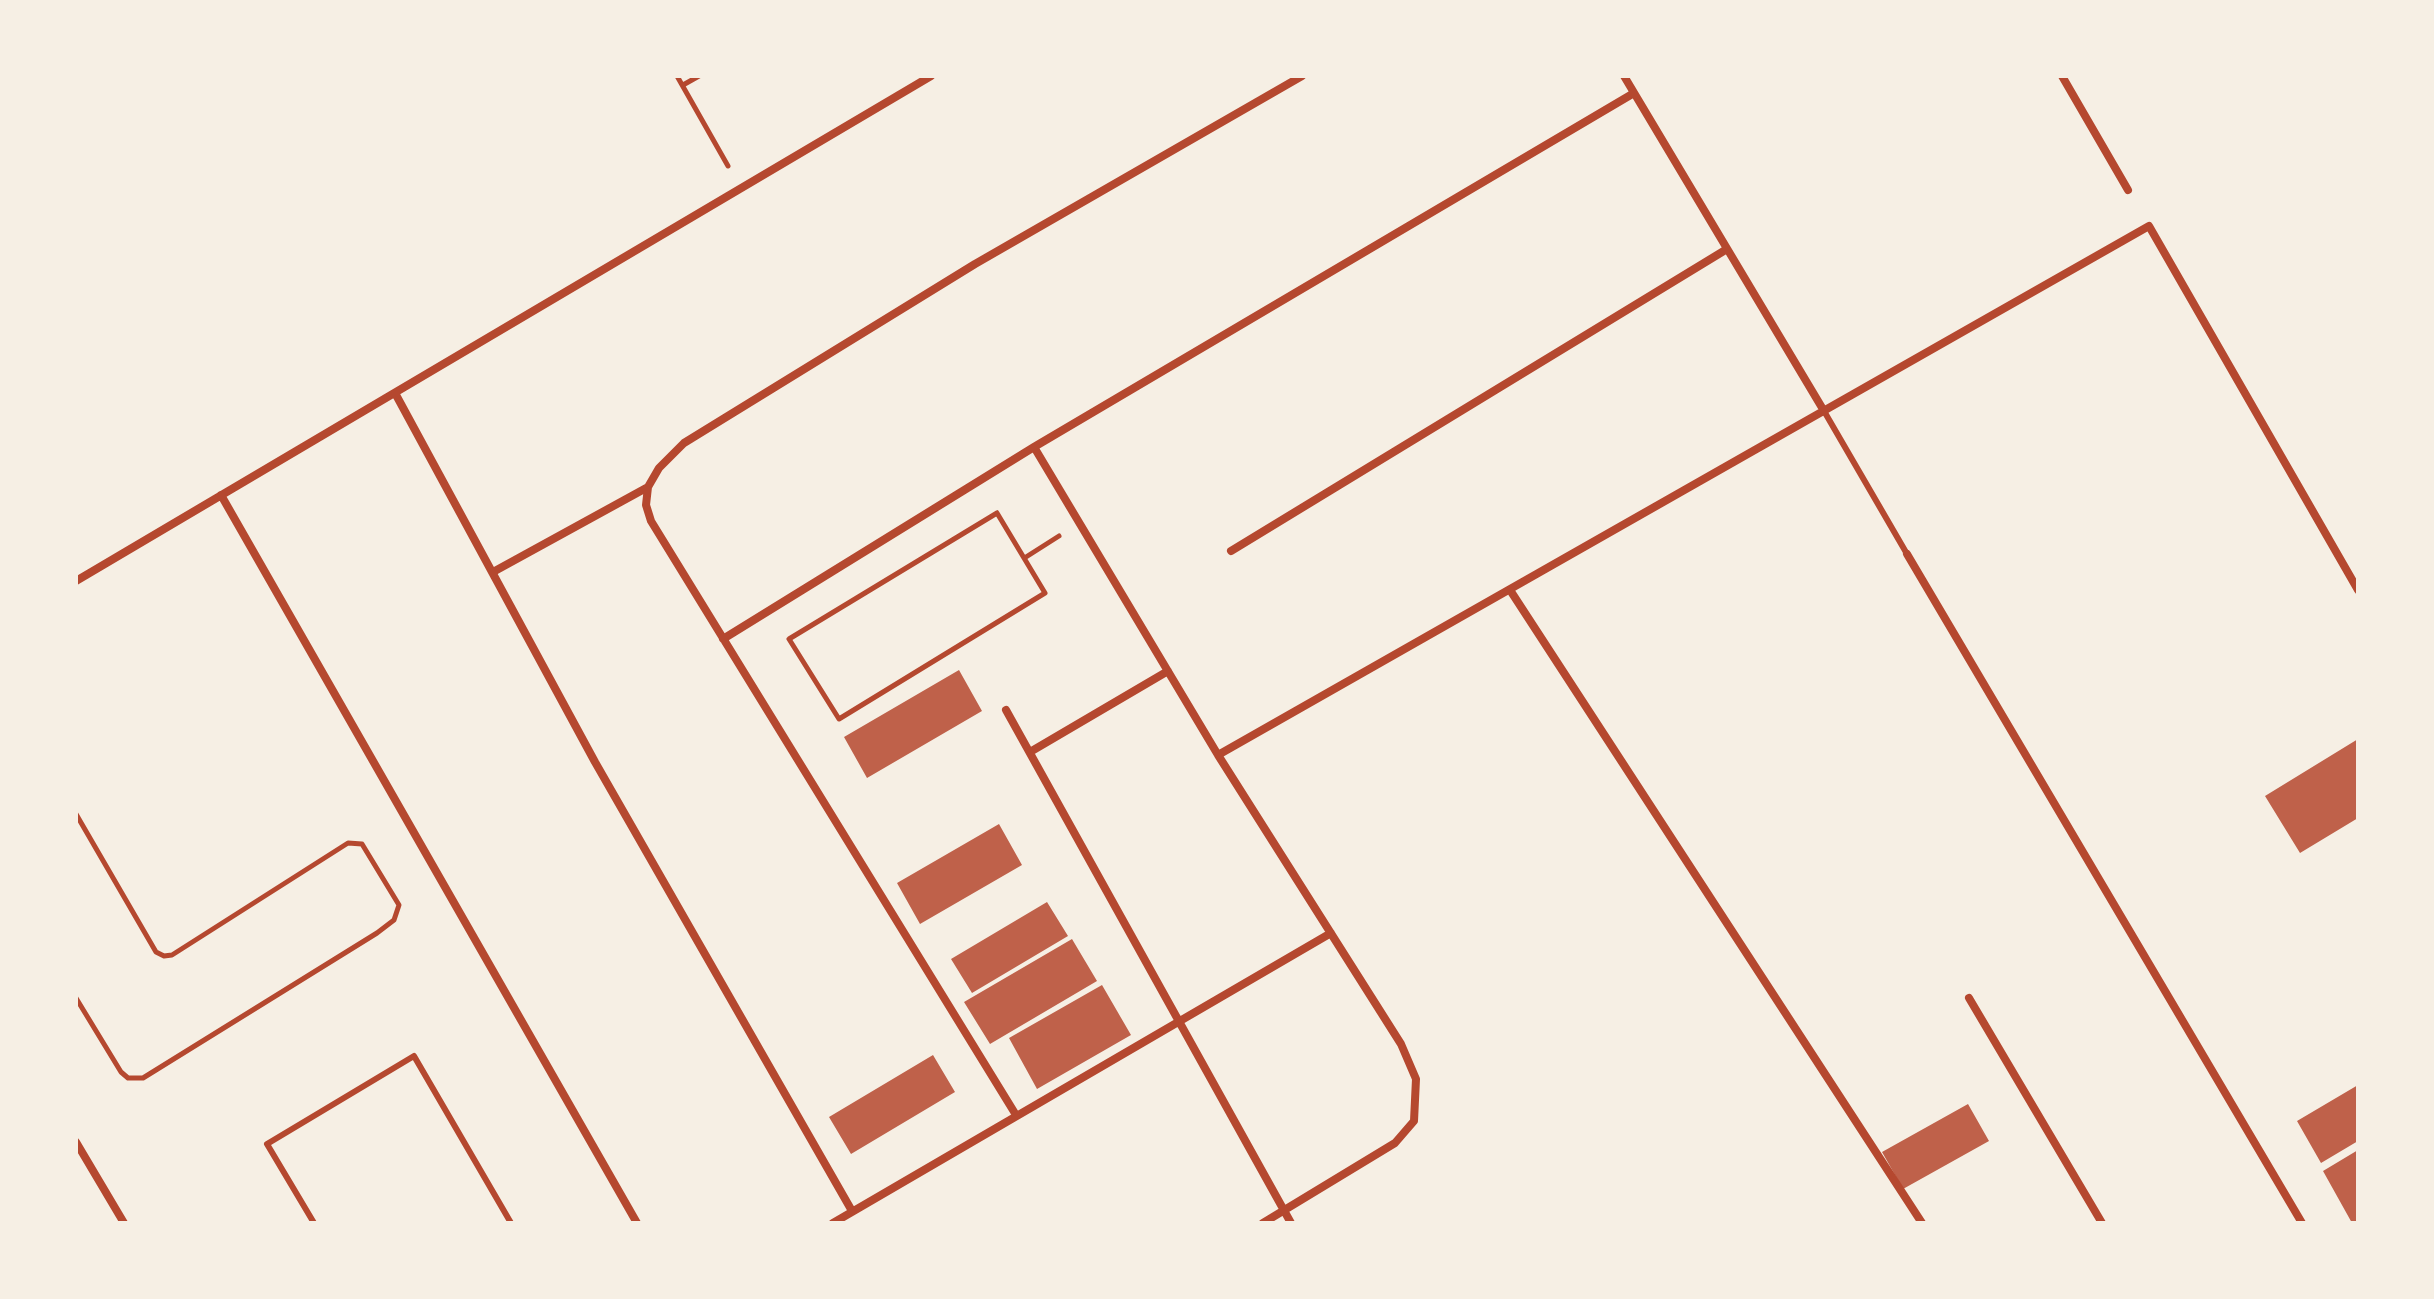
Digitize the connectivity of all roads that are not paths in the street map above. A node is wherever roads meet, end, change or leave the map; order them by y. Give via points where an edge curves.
1 (931, 76) edge
2 (1302, 76) edge
3 (1624, 76) edge
4 (2062, 76) edge
5 (1634, 93) junction
6 (2128, 190) dead end
7 (1727, 249) junction
8 (395, 393) junction
9 (1824, 411) junction
10 (1034, 447) junction
11 (648, 487) junction
12 (221, 495) junction
13 (1231, 551) dead end
14 (1907, 554) joint
15 (493, 572) junction
16 (76, 581) edge
17 (1510, 590) junction
18 (2358, 590) edge
19 (723, 639) junction
20 (1168, 671) junction
21 (1006, 710) dead end
22 (1030, 752) junction
23 (1218, 755) junction
24 (1331, 933) junction
25 (1969, 998) dead end
26 (1180, 1023) junction
27 (1016, 1115) junction
28 (76, 1142) edge
29 (852, 1211) junction
30 (1282, 1211) junction
31 (124, 1223) edge
32 (314, 1223) edge
33 (511, 1223) edge
34 (637, 1223) edge
35 (833, 1223) edge
36 (1263, 1223) edge
37 (1291, 1223) edge
38 (1922, 1223) edge
39 (2102, 1223) edge
40 (2302, 1223) edge

1 - 8 street
2 - 11 street via 975,264 684,443
3 - 5 street
4 - 6 street
5 - 7 street
5 - 10 street
7 - 9 street
7 - 13 street
8 - 12 street
8 - 15 street
9 - 14 lane
9 - 17 street
9 - 18 street via 2149,226
10 - 19 street
10 - 20 street
11 - 15 street
11 - 19 street via 651,521
12 - 16 street
12 - 34 street
14 - 40 street
15 - 29 street via 595,762
17 - 23 street
17 - 38 street
19 - 27 street
20 - 22 street
20 - 23 street
21 - 22 street
22 - 26 street
23 - 24 street
24 - 26 street
24 - 30 street via 1401,1044 1416,1079 1418,1101 1414,1121 1395,1143
25 - 39 street
26 - 27 street
26 - 30 street
27 - 29 street
28 - 31 street
29 - 35 street
30 - 36 street
30 - 37 street
32 - 33 lane via 267,1144 414,1056

